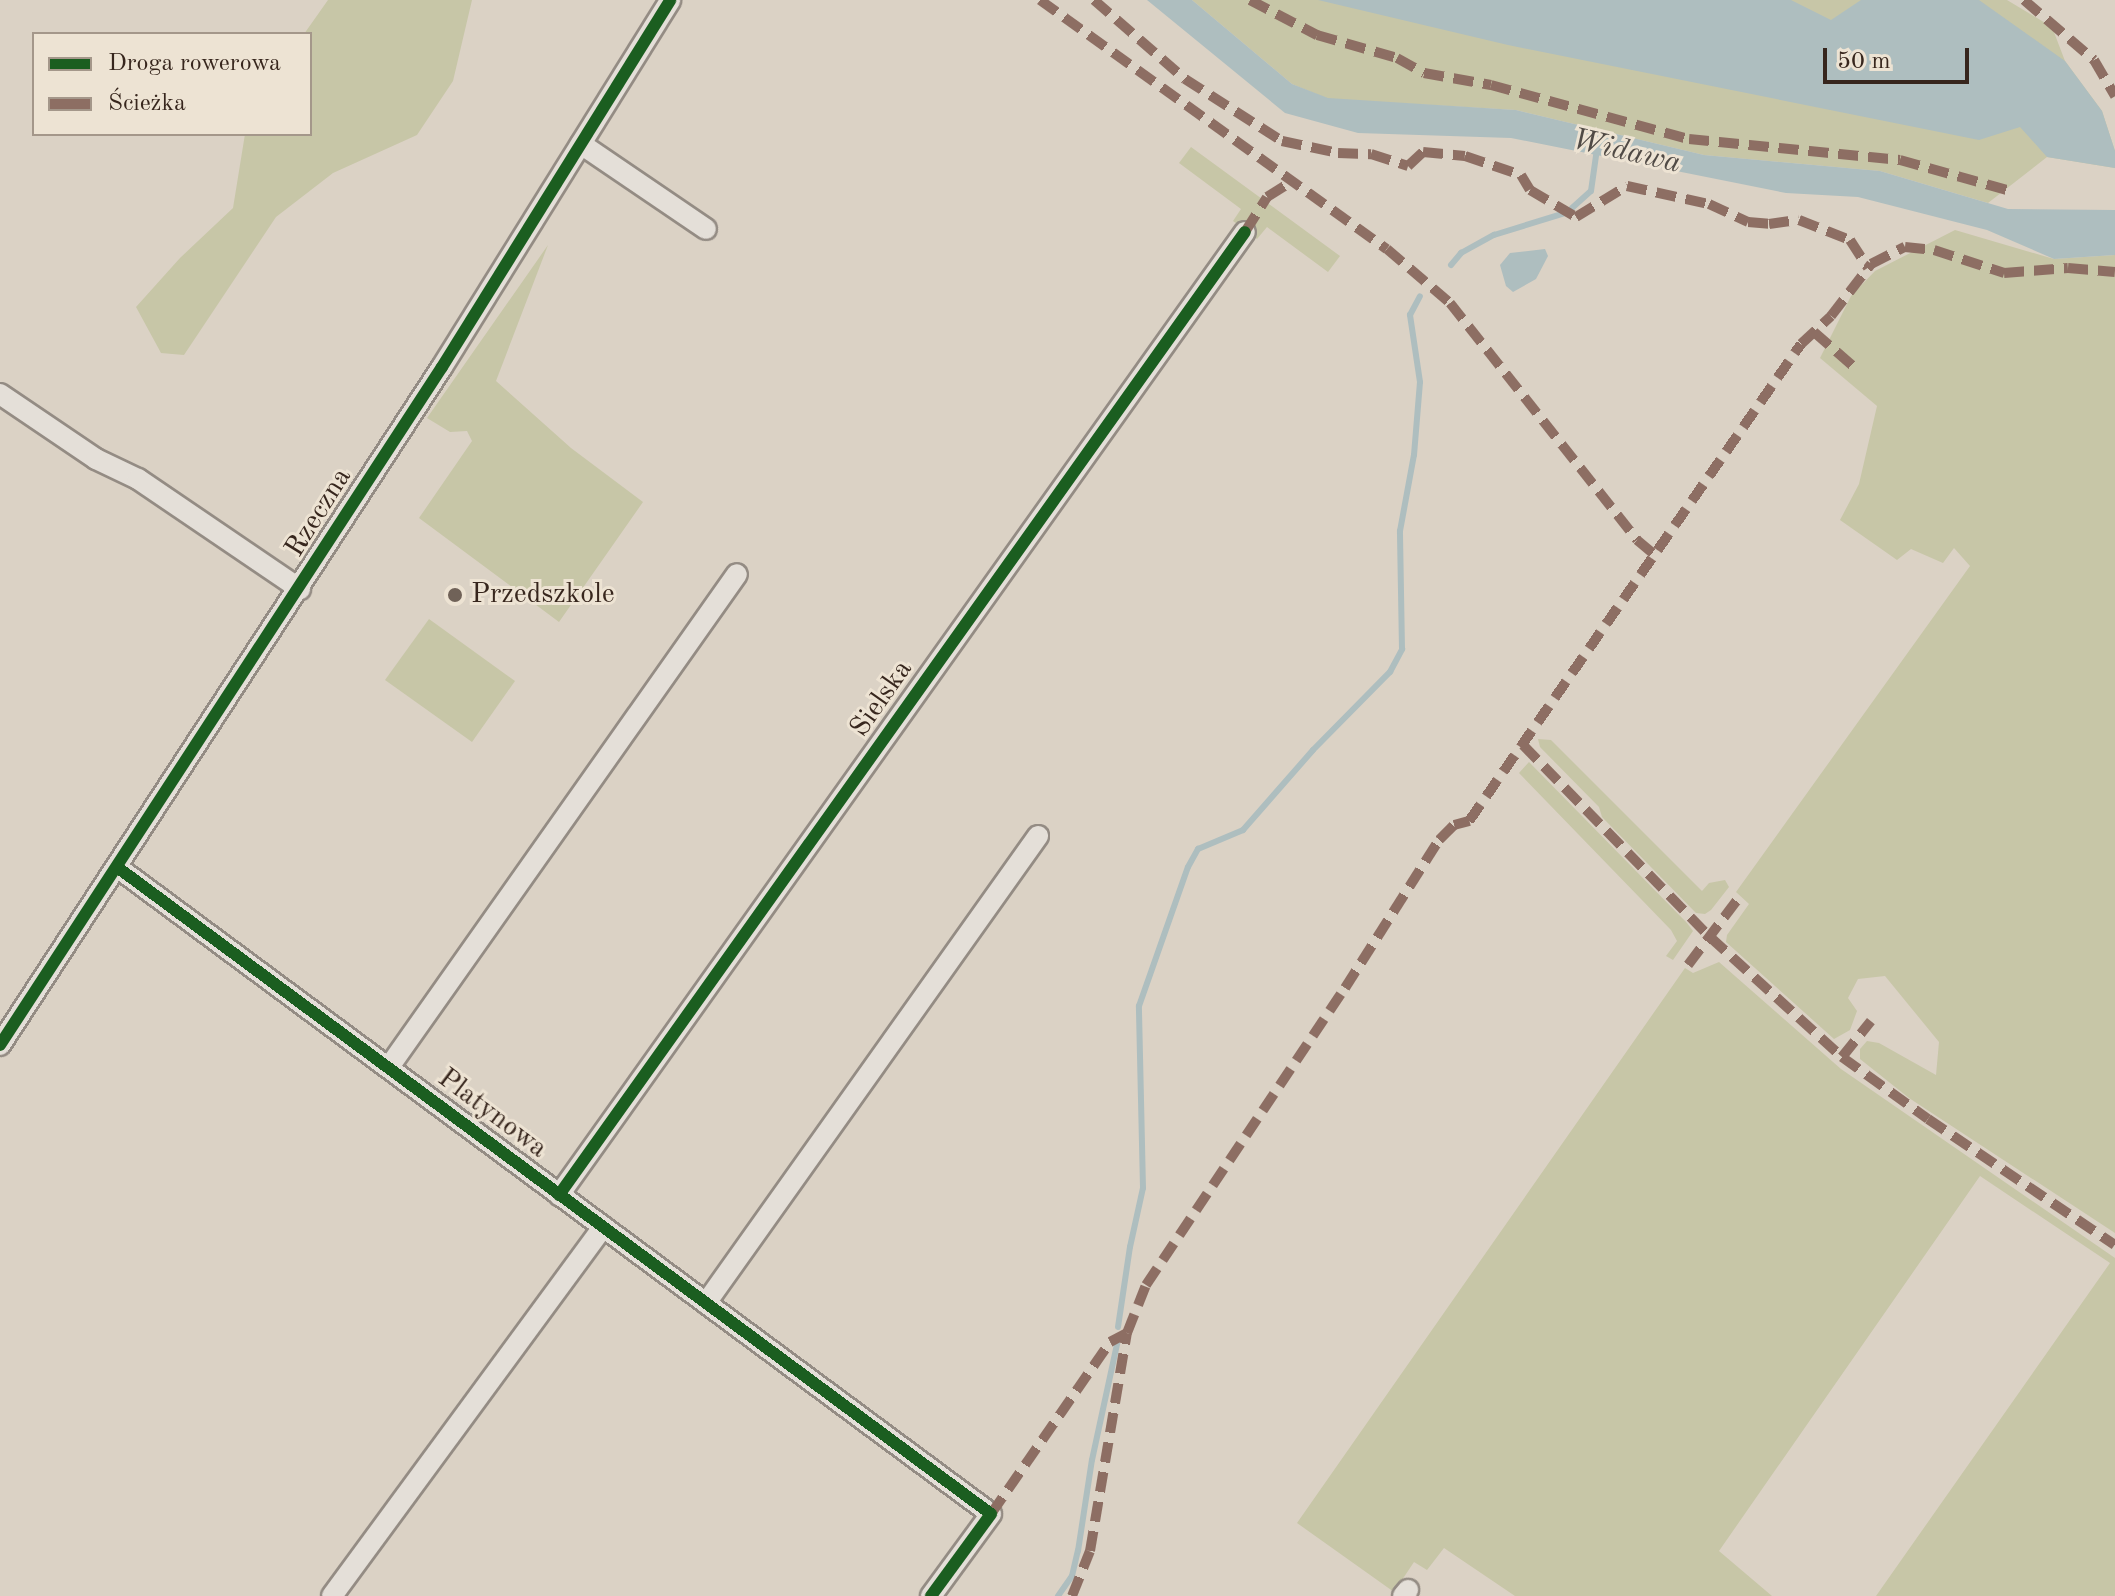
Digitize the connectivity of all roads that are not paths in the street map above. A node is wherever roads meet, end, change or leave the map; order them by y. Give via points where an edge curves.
1 (670, 0) edge
2 (581, 144) junction
3 (706, 229) dead end
4 (1245, 232) dead end
5 (0, 394) edge
6 (737, 574) dead end
7 (300, 589) junction
8 (1038, 836) dead end
9 (117, 867) junction
10 (0, 1045) edge
11 (389, 1067) junction
12 (559, 1195) junction
13 (603, 1227) junction
14 (706, 1303) junction
15 (332, 1596) edge
16 (931, 1596) edge

1 - 2 street, Rzeczna
2 - 3 street
2 - 7 street, Rzeczna
4 - 12 street, Sielska
5 - 7 street, Rzeczna
6 - 11 street
7 - 9 street, Rzeczna
8 - 14 street
9 - 10 street, Rzeczna
9 - 11 street, Platynowa
11 - 12 street, Platynowa
12 - 13 street, Platynowa
13 - 14 street, Platynowa
13 - 15 street
14 - 16 street, Platynowa via 991,1514

